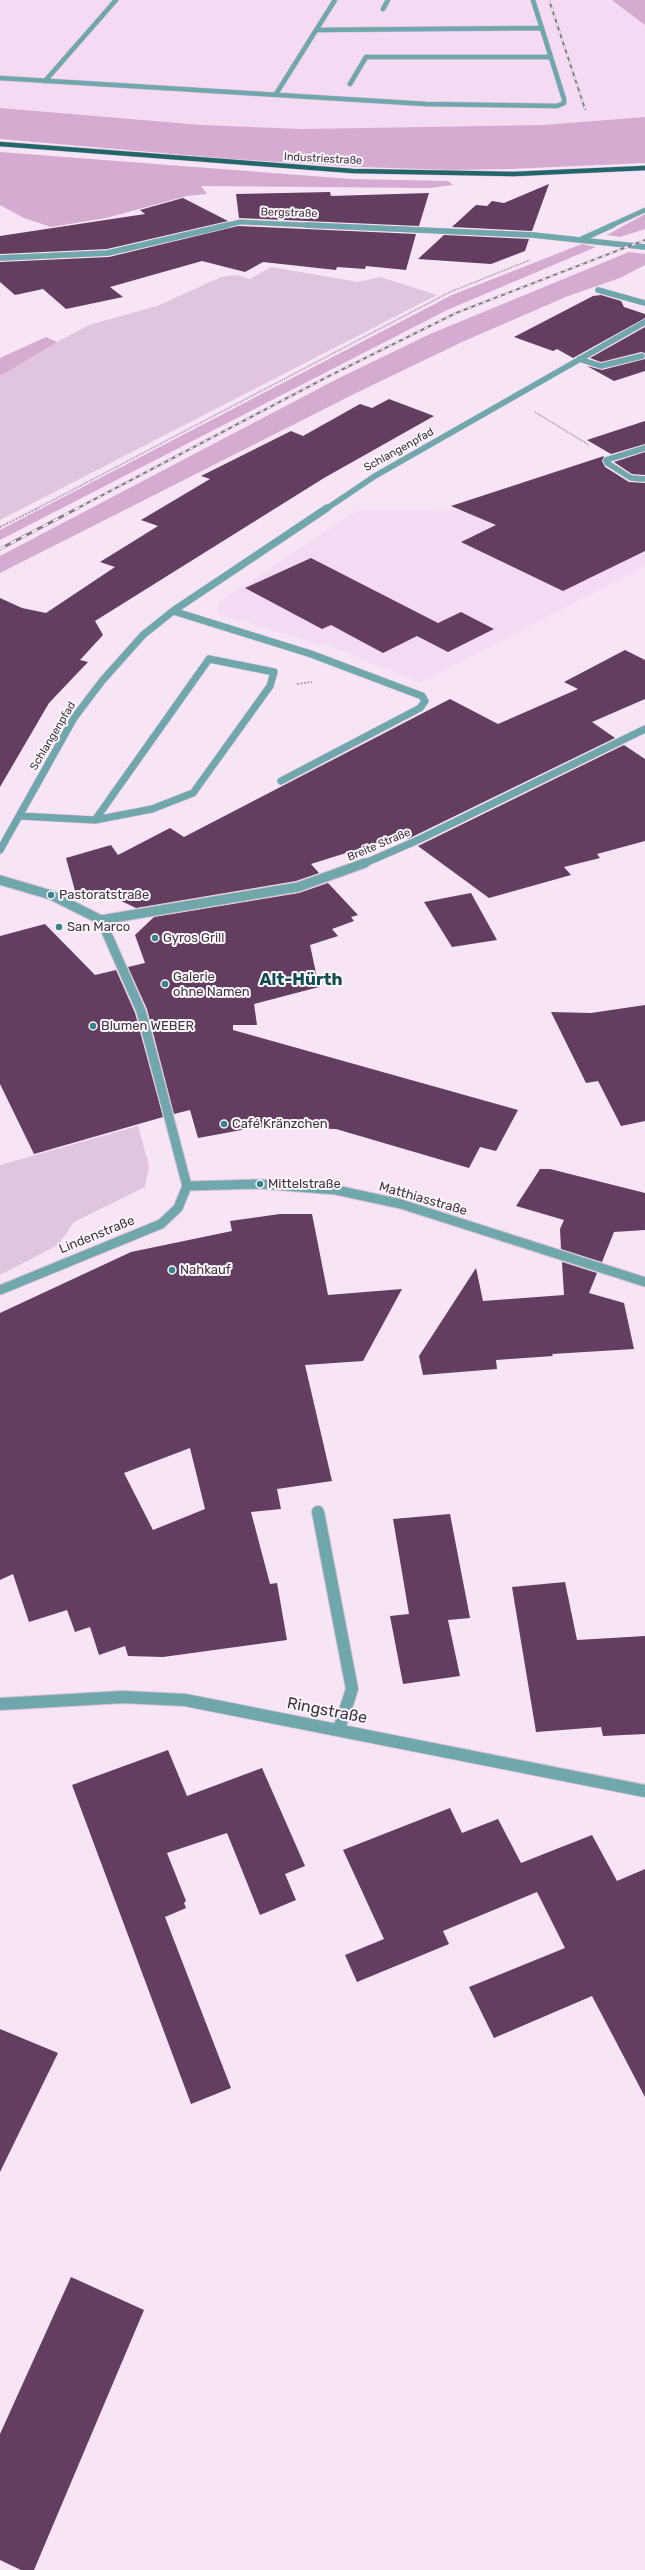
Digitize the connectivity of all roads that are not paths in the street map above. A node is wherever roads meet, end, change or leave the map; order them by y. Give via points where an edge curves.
1 (116, 0) edge
2 (335, 0) edge
3 (388, 0) edge
4 (533, 0) edge
5 (384, 9) dead end
6 (542, 28) junction
7 (316, 30) junction
8 (551, 57) junction
9 (0, 78) edge
10 (45, 81) junction
11 (350, 84) dead end
12 (276, 94) junction
13 (0, 144) edge
14 (645, 168) edge
15 (645, 210) edge
16 (581, 240) junction
17 (645, 247) edge
18 (0, 258) edge
19 (598, 290) dead end
20 (645, 303) edge
21 (645, 322) edge
22 (642, 356) dead end
23 (579, 359) junction
24 (645, 448) edge
25 (645, 479) edge
26 (172, 611) junction
27 (645, 729) edge
28 (281, 780) dead end
29 (20, 816) junction
30 (95, 820) junction
31 (0, 850) edge
32 (0, 880) edge
33 (101, 920) junction
34 (187, 1186) junction
35 (645, 1282) edge
36 (0, 1290) edge
37 (318, 1512) dead end
38 (0, 1704) edge
39 (339, 1729) junction
40 (645, 1791) edge

1 - 10 street
2 - 7 street
3 - 5 street
4 - 6 street
6 - 7 street
6 - 8 street
7 - 12 street
8 - 11 street via 366,57
8 - 12 street via 564,99 564,103 557,106 474,106
9 - 10 street
10 - 12 street
13 - 14 main road, Industriestraße via 361,171 514,174
15 - 16 street, Bergstraße
16 - 17 street, Bergstraße
16 - 18 street, Bergstraße via 240,222 108,253
19 - 20 street
21 - 23 street, Schlangenpfad
22 - 23 street via 602,366
23 - 26 street, Schlangenpfad via 485,416 375,476
24 - 25 street via 606,460 631,478
26 - 28 street via 311,654 422,696 425,701 420,708
26 - 29 street, Schlangenpfad via 143,635 102,681 79,712
27 - 33 street, Breite Straße via 418,840 349,870 298,887
29 - 30 street
29 - 31 street, Schlangenpfad
30 - 30 street via 209,659 274,672 270,686 193,792 152,809
32 - 33 street via 51,895
33 - 34 street via 141,1011
34 - 35 street, Matthiasstraße via 260,1184 321,1189 401,1204
34 - 36 street, Lindenstraße via 178,1208 161,1224
37 - 39 street via 352,1690
38 - 39 street, Ringstraße via 123,1697 185,1700
39 - 40 street, Ringstraße

